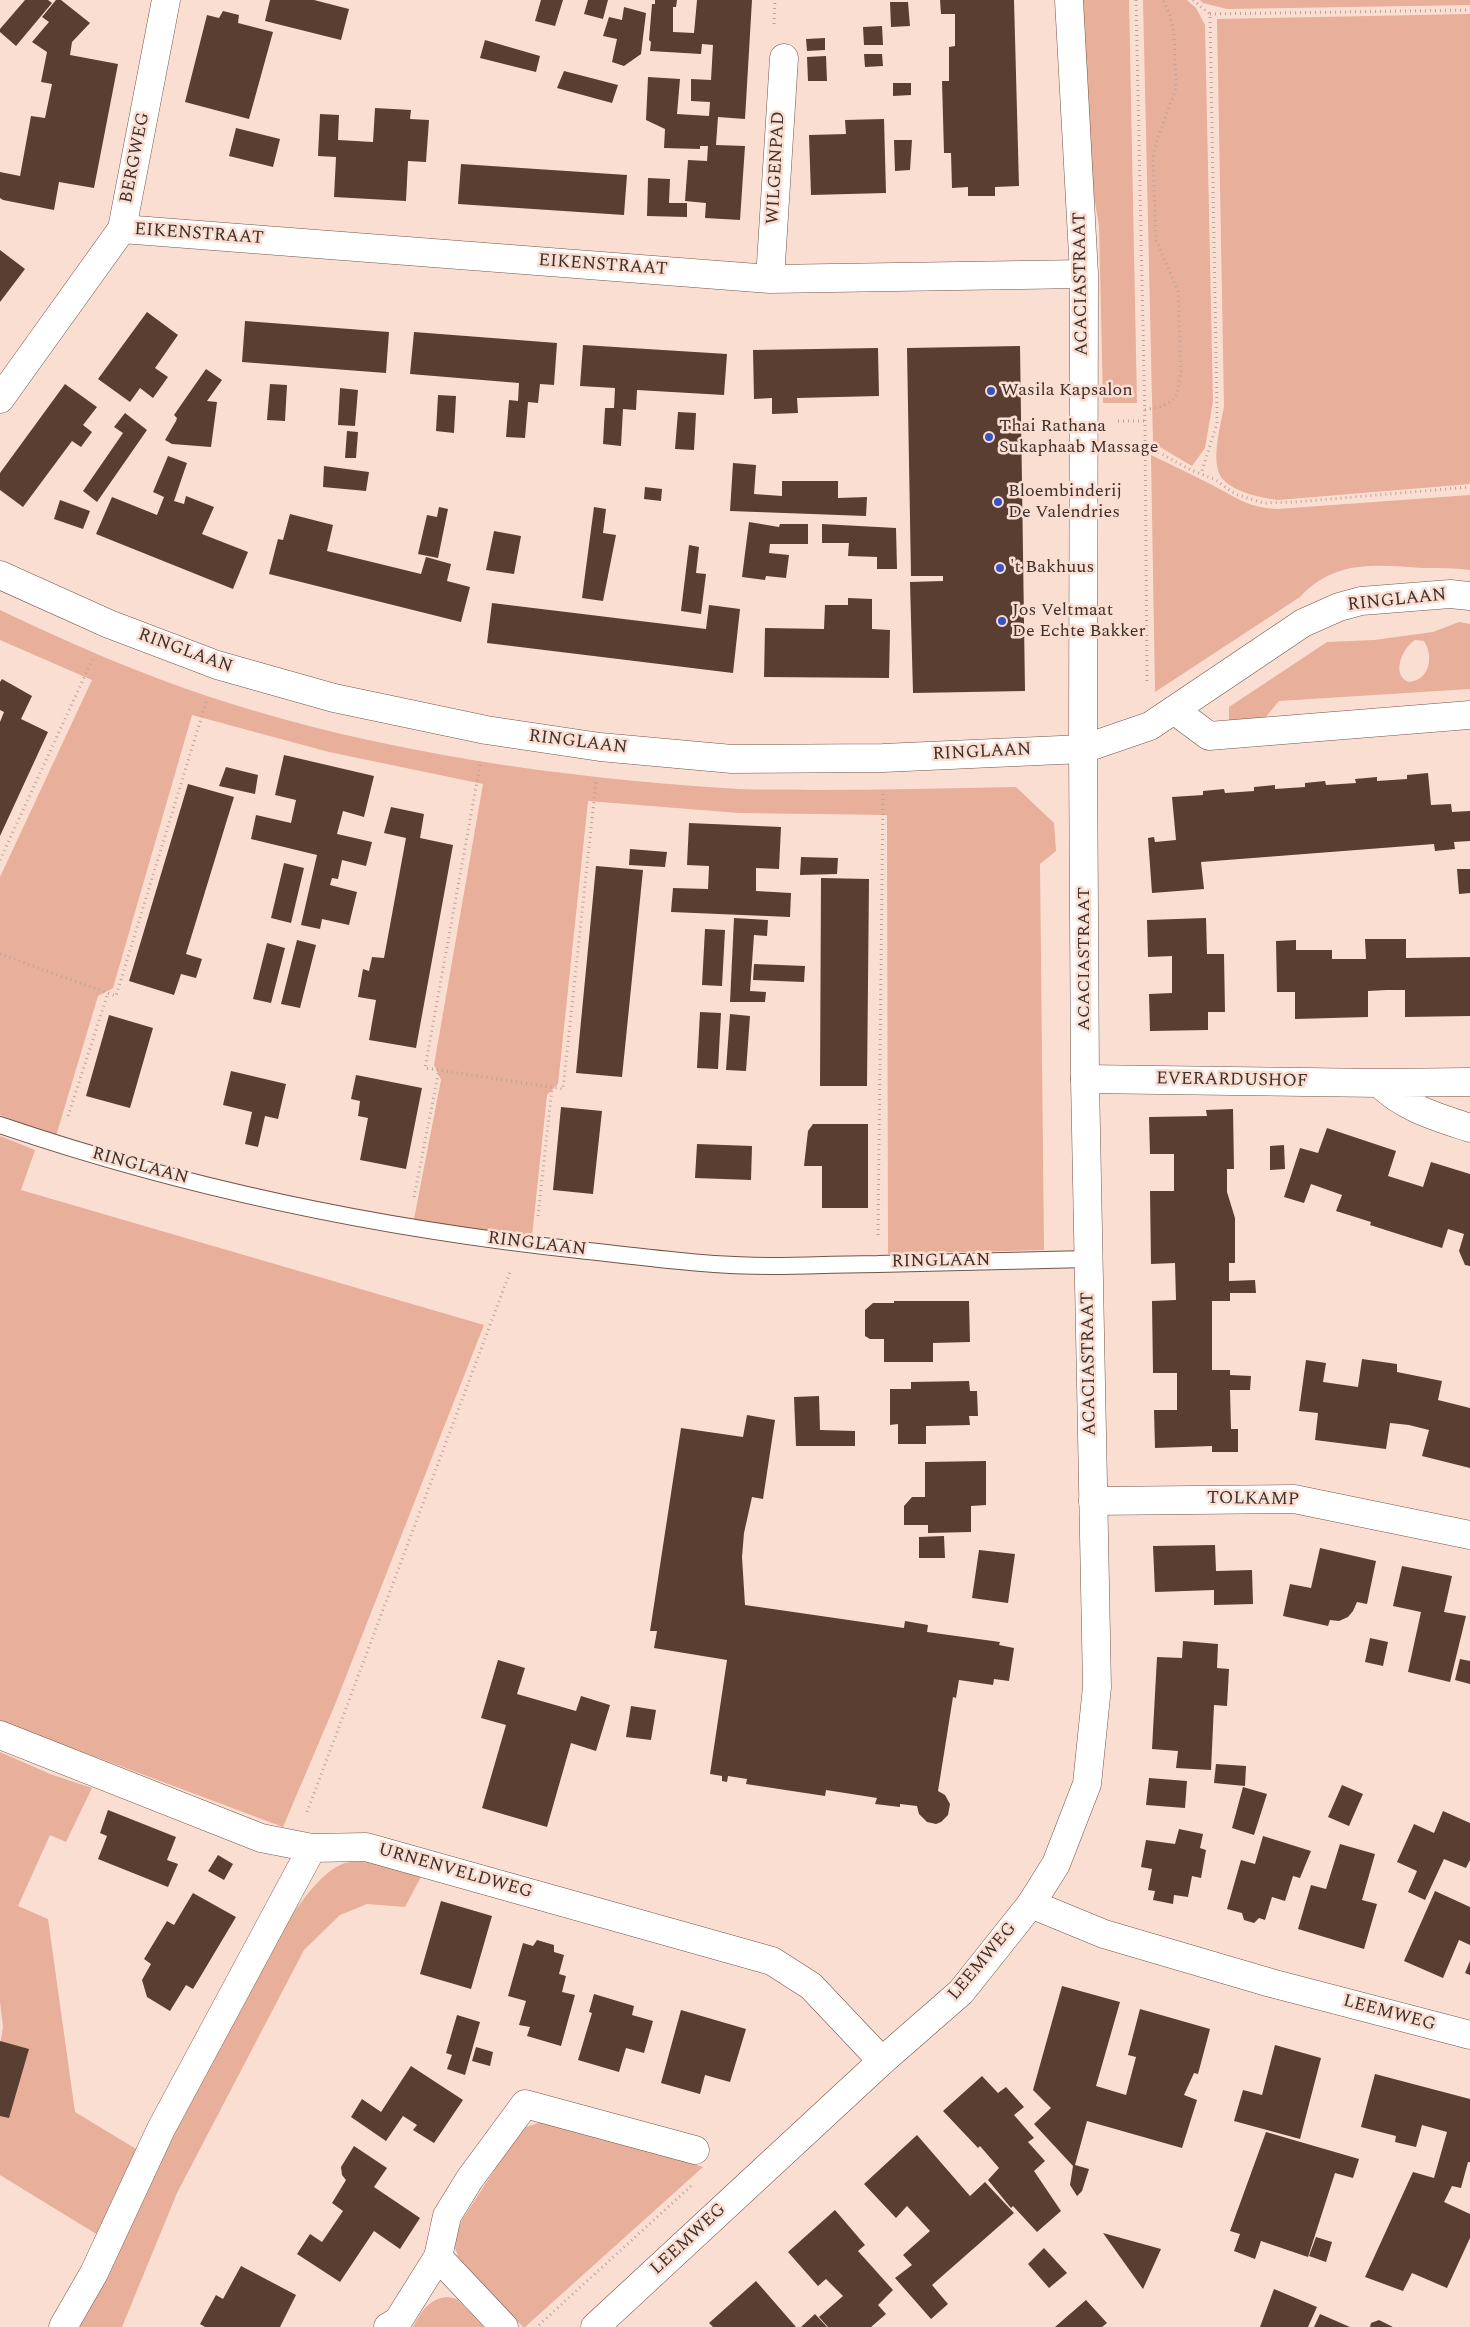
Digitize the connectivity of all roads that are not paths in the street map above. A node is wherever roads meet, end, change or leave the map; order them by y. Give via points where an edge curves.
1 (166, 0) edge
2 (1069, 0) edge
3 (784, 58) dead end
4 (122, 229) junction
5 (1084, 274) junction
6 (770, 279) junction
7 (0, 399) edge
8 (0, 575) edge
9 (1470, 596) edge
10 (1174, 710) junction
11 (1470, 715) edge
12 (1084, 749) junction
13 (1085, 1079) junction
14 (1470, 1082) edge
15 (1379, 1083) junction
16 (0, 1125) edge
17 (1470, 1128) edge
18 (1088, 1259) junction
19 (1092, 1501) junction
20 (1470, 1535) edge
21 (0, 1735) edge
22 (303, 1846) junction
23 (1031, 1904) junction
24 (1470, 2035) edge
25 (882, 2062) junction
26 (695, 2150) dead end
27 (438, 2256) junction
28 (63, 2327) edge
29 (388, 2327) edge
30 (504, 2327) edge
31 (595, 2327) edge

1 - 4 street, BERGWEG
2 - 5 street, ACACIASTRAAT
3 - 6 street, WILGENPAD
4 - 6 street, EIKENSTRAAT
4 - 7 street, BERGWEG
5 - 6 street, EIKENSTRAAT
5 - 12 street, ACACIASTRAAT
8 - 12 street, RINGLAAN via 109,624 217,665 334,698 486,730 600,747 732,758 883,758
9 - 10 street, RINGLAAN via 1450,594 1361,601 1339,607 1303,623
10 - 11 street via 1209,736
10 - 12 street, RINGLAAN via 1150,726
12 - 13 street, ACACIASTRAAT
13 - 15 street, EVERARDUSHOF
13 - 18 street, ACACIASTRAAT
14 - 15 street, EVERARDUSHOF
15 - 17 street via 1390,1094 1422,1112
16 - 18 lane, RINGLAAN via 162,1174 304,1209 528,1244 663,1259 771,1266
18 - 19 street, ACACIASTRAAT
19 - 20 street, TOLKAMP via 1294,1498
19 - 23 street, ACACIASTRAAT via 1097,1687 1086,1784 1056,1864
21 - 22 street, URNENVELDWEG via 261,1838
22 - 25 street, URNENVELDWEG via 366,1846 772,1961 811,1986
22 - 28 street via 161,2129 94,2273
23 - 24 street, LEEMWEG via 1104,1934 1271,1983
23 - 25 street, LEEMWEG via 961,1992
25 - 31 street, LEEMWEG
26 - 27 street via 525,2104 469,2180 448,2216
27 - 29 street via 398,2321
27 - 30 street

